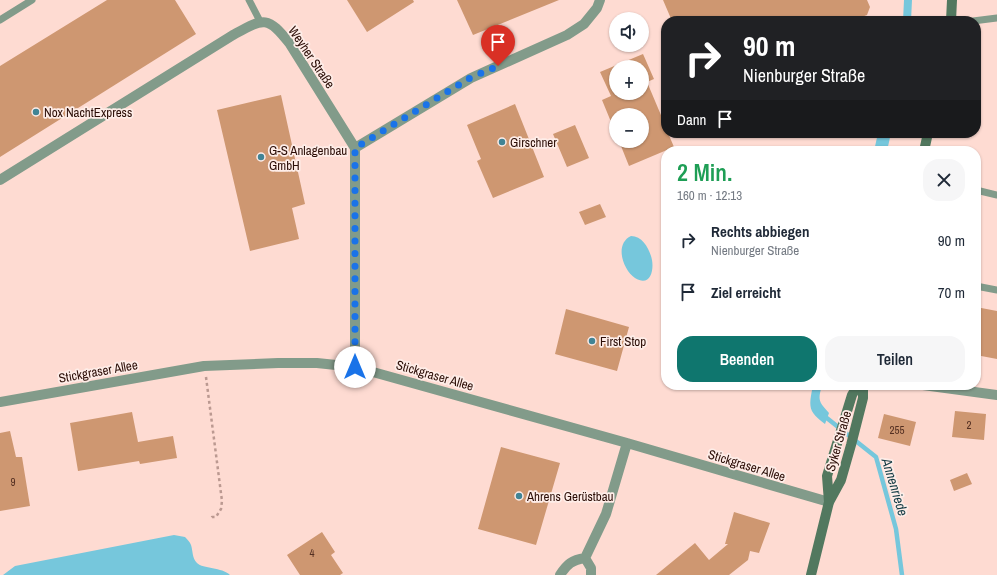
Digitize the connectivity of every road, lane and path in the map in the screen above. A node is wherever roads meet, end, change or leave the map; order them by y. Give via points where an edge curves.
1 (32, 0) edge
2 (248, 0) edge
3 (600, 0) edge
4 (952, 0) edge
5 (951, 16) edge
6 (997, 18) edge
7 (0, 20) edge
8 (981, 20) edge
9 (261, 23) junction
10 (355, 148) junction
11 (0, 180) edge
12 (981, 191) edge
13 (997, 195) edge
14 (981, 287) edge
15 (997, 290) edge
16 (204, 366) junction
17 (355, 367) junction
18 (855, 390) edge
19 (863, 390) edge
20 (957, 390) edge
21 (997, 396) edge
22 (0, 402) edge
23 (627, 443) junction
24 (829, 502) junction
25 (210, 519) dead end
26 (585, 558) junction
27 (560, 575) edge
28 (591, 575) edge
29 (811, 575) edge

1 - 7 lane
2 - 9 lane
3 - 10 street via 584,24 567,35 470,78
4 - 5 main road
6 - 8 lane
9 - 10 street, Weyher Straße via 268,22 277,28 290,44
9 - 11 street via 254,23 233,35
10 - 17 street
12 - 13 lane
14 - 15 lane
16 - 17 street, Stickgraser Allee via 317,363
16 - 22 street, Stickgraser Allee
16 - 25 path via 222,501 216,517
17 - 23 street, Stickgraser Allee
18 - 24 main road, Syker Straße via 827,476
19 - 24 main road, Syker Straße via 841,480
20 - 21 street
23 - 24 street, Stickgraser Allee
23 - 26 street via 606,514
24 - 29 main road, Syker Straße
26 - 27 street via 575,560 565,567
26 - 28 street via 591,568

